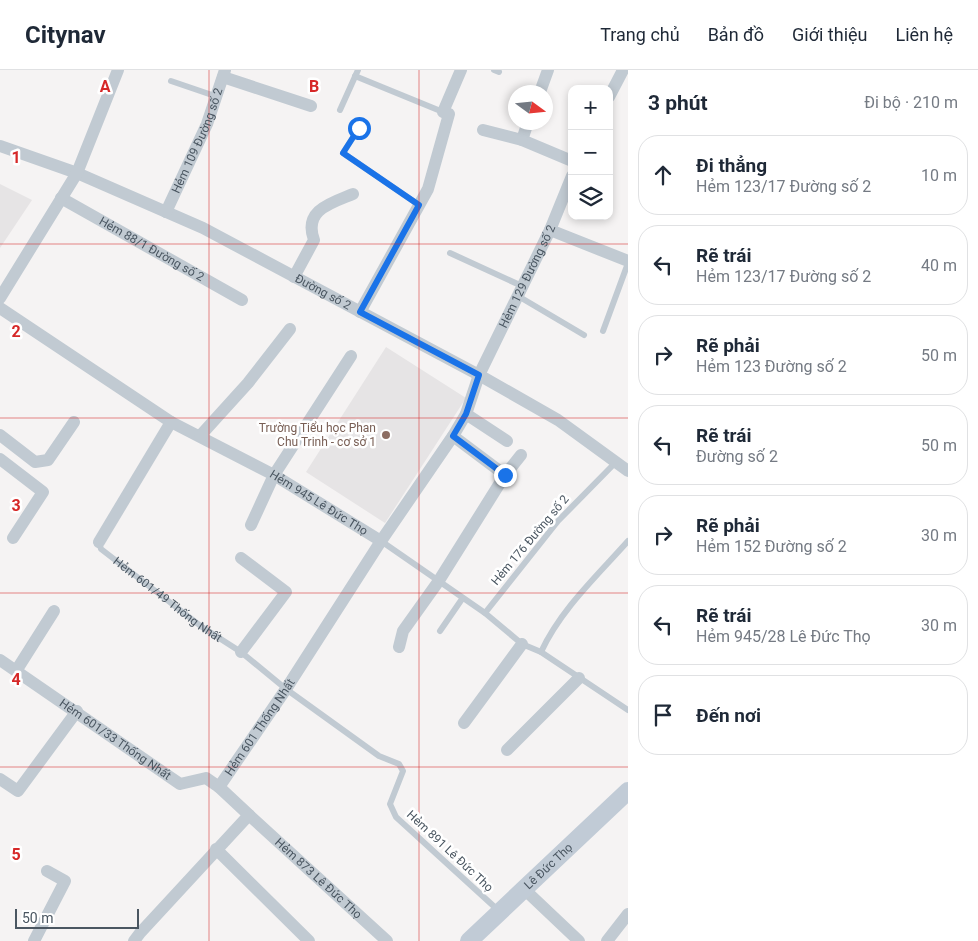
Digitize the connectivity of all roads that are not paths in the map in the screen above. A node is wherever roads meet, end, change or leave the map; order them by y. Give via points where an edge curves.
1 (118, 70) edge
2 (461, 70) edge
3 (548, 70) edge
4 (623, 70) edge
5 (224, 73) edge
6 (357, 73) edge
7 (171, 81) dead end
8 (543, 85) edge
9 (613, 89) edge
10 (215, 96) junction
11 (311, 106) dead end
12 (340, 110) dead end
13 (443, 112) junction
14 (359, 128) dead end
15 (483, 130) dead end
16 (525, 130) edge
17 (522, 140) junction
18 (0, 146) edge
19 (568, 159) edge
20 (77, 173) junction
21 (568, 186) edge
22 (353, 194) dead end
23 (62, 198) junction
24 (419, 205) junction
25 (166, 212) junction
26 (550, 230) junction
27 (450, 253) dead end
28 (628, 262) edge
29 (294, 277) junction
30 (520, 291) junction
31 (0, 298) edge
32 (242, 300) dead end
33 (0, 308) edge
34 (360, 312) junction
35 (290, 329) dead end
36 (603, 331) dead end
37 (584, 335) dead end
38 (352, 356) dead end
39 (479, 375) junction
40 (466, 414) junction
41 (74, 422) dead end
42 (171, 422) junction
43 (0, 435) edge
44 (200, 436) junction
45 (453, 436) junction
46 (507, 441) dead end
47 (521, 455) dead end
48 (0, 459) edge
49 (616, 462) junction
50 (628, 470) edge
51 (274, 475) junction
52 (505, 475) junction
53 (251, 525) dead end
54 (13, 538) dead end
55 (381, 541) junction
56 (628, 541) edge
57 (99, 542) joint
58 (241, 558) dead end
59 (438, 582) junction
60 (462, 599) junction
61 (54, 612) dead end
62 (485, 613) junction
63 (440, 631) dead end
64 (522, 644) junction
65 (399, 647) dead end
66 (241, 652) junction
67 (541, 652) junction
68 (0, 660) edge
69 (16, 671) junction
70 (579, 678) junction
71 (286, 689) junction
72 (628, 710) edge
73 (76, 711) junction
74 (464, 723) dead end
75 (507, 750) dead end
76 (0, 779) edge
77 (219, 787) junction
78 (628, 791) edge
79 (249, 815) junction
80 (216, 849) junction
81 (47, 872) dead end
82 (524, 889) junction
83 (499, 912) junction
84 (628, 914) edge
85 (34, 941) edge
86 (134, 941) edge
87 (309, 941) edge
88 (387, 941) edge
89 (469, 941) edge
90 (579, 941) edge
91 (607, 941) edge

1 - 20 street
2 - 13 street
3 - 8 street
4 - 9 street
5 - 10 street, Hẻm 109 Đường số 2
5 - 11 street
6 - 12 lane
6 - 13 lane
7 - 10 lane
10 - 25 street, Hẻm 109 Đường số 2 via 207,124
13 - 24 street via 449,114 428,189
14 - 24 lane via 343,153
15 - 17 street
16 - 17 street
17 - 19 street
18 - 20 street, Đường số 2
20 - 23 street
20 - 25 street, Đường số 2
21 - 26 street, Hẻm 129 Đường số 2
22 - 29 street via 323,207 315,215 311,232 314,240
23 - 31 street
23 - 32 street, Hẻm 88/1 Đường số 2
24 - 34 street
25 - 29 street, Đường số 2
26 - 28 street
26 - 30 street, Hẻm 129 Đường số 2
27 - 30 lane
28 - 36 lane
29 - 34 street, Đường số 2
30 - 37 lane
30 - 39 street, Hẻm 129 Đường số 2
33 - 42 street, Hẻm 945 Lê Đức Thọ
34 - 39 street, Đường số 2
35 - 44 street via 248,383
38 - 51 street
39 - 40 street, Hẻm 129 Đường số 2
39 - 49 street, Đường số 2 via 558,420
40 - 45 street, Hẻm 129 Đường số 2
40 - 46 street
41 - 43 street via 48,460 35,462
42 - 44 street, Hẻm 945 Lê Đức Thọ
42 - 57 street
44 - 51 street, Hẻm 945 Lê Đức Thọ
45 - 52 street
45 - 55 street, Hẻm 601 Thống Nhất
47 - 52 street
48 - 54 street via 43,492
49 - 50 street, Đường số 2
49 - 62 lane, Hẻm 176 Đường số 2 via 558,521
51 - 53 street
51 - 55 street, Hẻm 945 Lê Đức Thọ
52 - 59 street
55 - 59 lane, Hẻm 945 Lê Đức Thọ
55 - 71 street, Hẻm 601 Thống Nhất
56 - 67 lane via 560,617
57 - 66 lane, Hẻm 601/49 Thống Nhất via 101,549 202,627
58 - 66 street via 286,592
59 - 60 lane, Hẻm 945 Lê Đức Thọ
59 - 65 street via 403,631
60 - 62 lane, Hẻm 945 Lê Đức Thọ
60 - 63 lane
61 - 69 street
62 - 64 lane, Hẻm 945 Lê Đức Thọ
64 - 67 lane, Hẻm 945 Lê Đức Thọ
64 - 74 street
66 - 71 lane, Hẻm 601/49 Thống Nhất
67 - 70 lane, Hẻm 945 Lê Đức Thọ
68 - 69 street, Hẻm 601/33 Thống Nhất
69 - 73 street, Hẻm 601/33 Thống Nhất
70 - 72 lane, Hẻm 945 Lê Đức Thọ
70 - 75 street
71 - 77 street, Hẻm 601 Thống Nhất
71 - 83 lane, Hẻm 891 Lê Đức Thọ via 379,756 400,764 403,771 390,804 396,816
73 - 76 street via 18,791
73 - 77 street, Hẻm 601/33 Thống Nhất via 180,784 206,778
77 - 79 street, Hẻm 601 Thống Nhất
78 - 82 main road, Lê Đức Thọ
79 - 80 street
79 - 88 street, Hẻm 873 Lê Đức Thọ
80 - 86 street
80 - 87 street
81 - 85 street via 65,881
82 - 83 main road, Lê Đức Thọ
82 - 90 street
83 - 89 main road, Lê Đức Thọ
84 - 91 street

